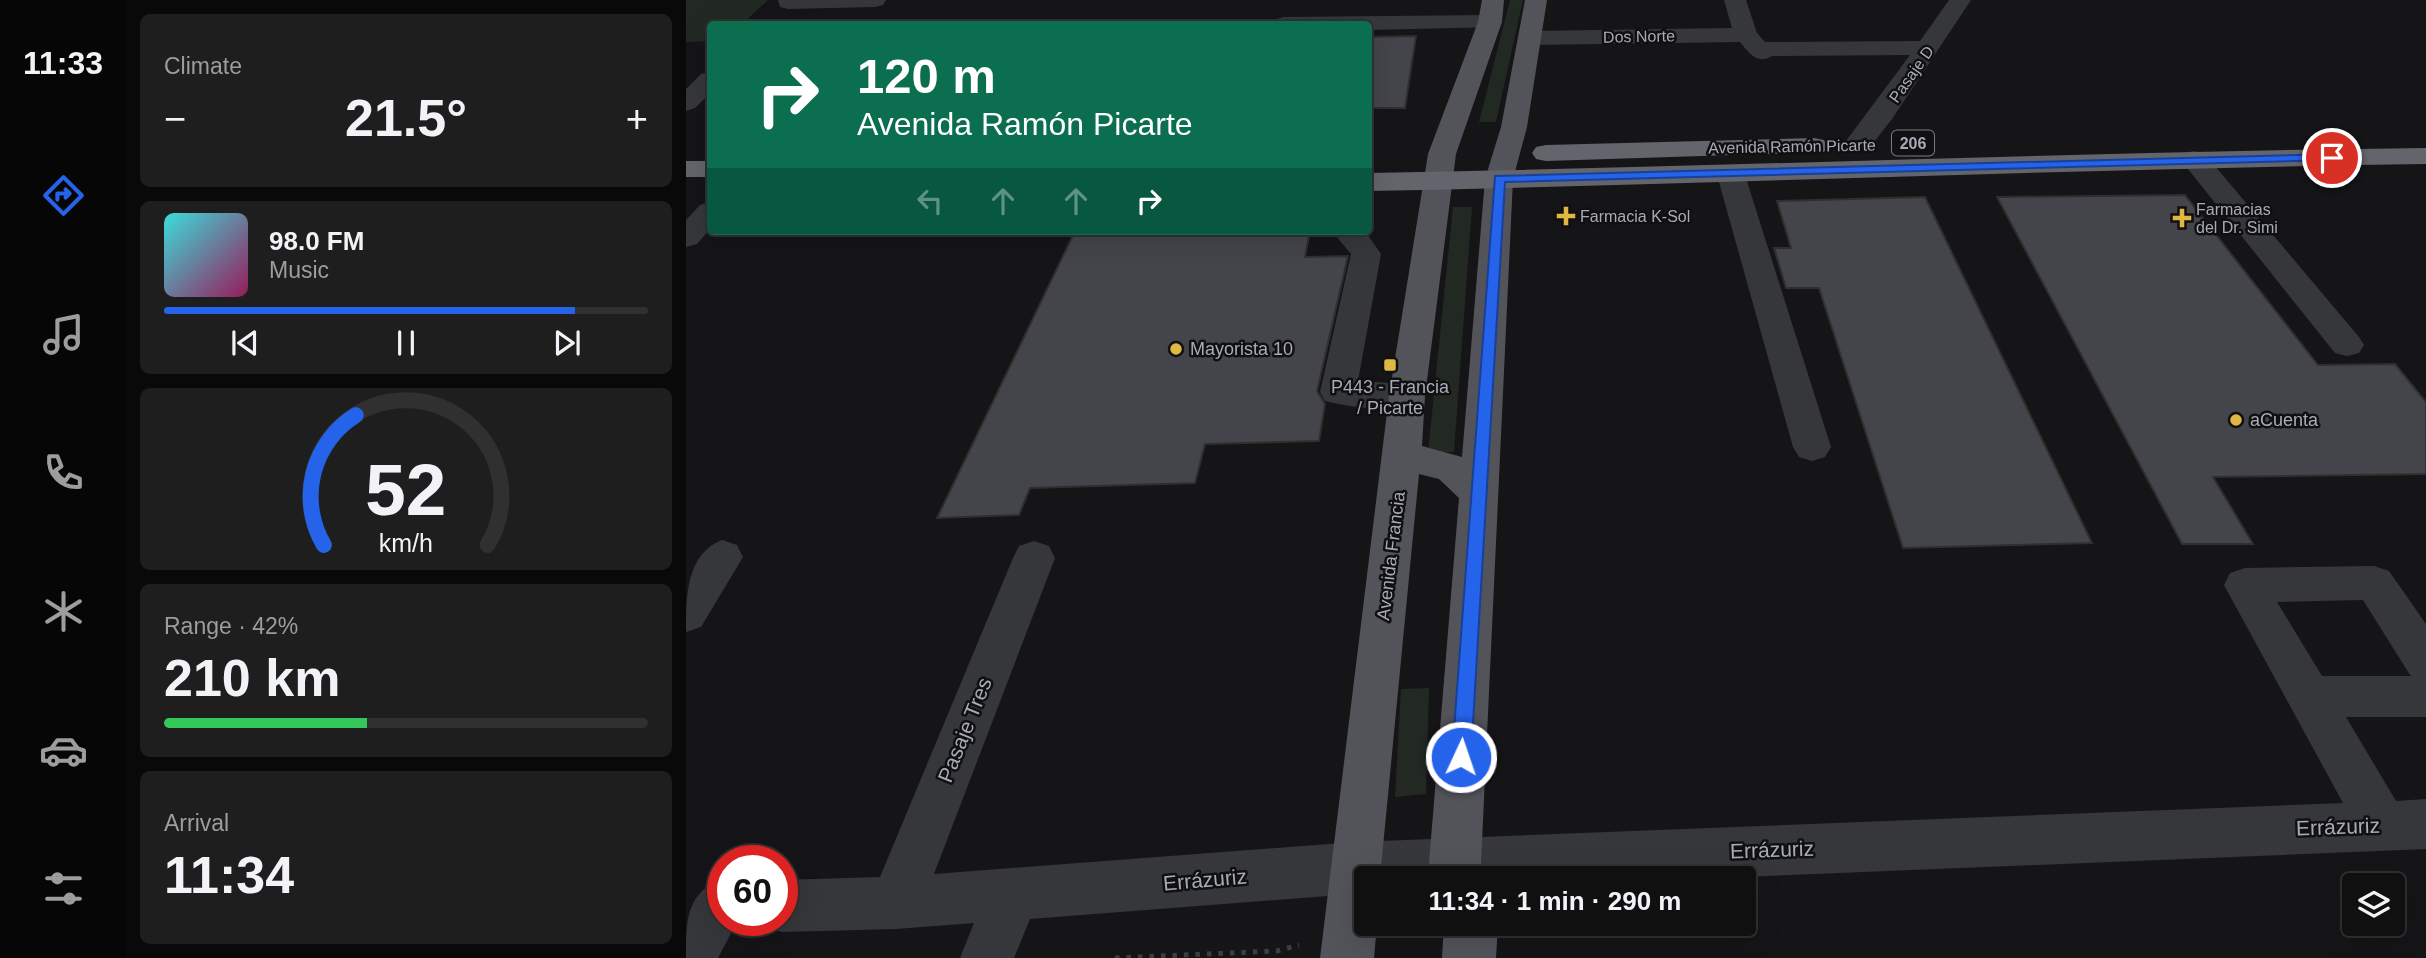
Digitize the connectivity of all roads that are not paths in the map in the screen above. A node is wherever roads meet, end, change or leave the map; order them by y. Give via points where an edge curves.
1 (875, 0) edge
2 (1536, 0) edge
3 (1735, 0) edge
4 (1960, 0) edge
5 (784, 7) edge
6 (1492, 11) edge
7 (1332, 21) edge
8 (1531, 38) junction
9 (1929, 48) junction
10 (1758, 49) junction
11 (707, 82) edge
12 (686, 103) edge
13 (2328, 132) dead end
14 (1857, 145) junction
15 (2194, 159) junction
16 (2422, 159) edge
17 (1469, 162) junction
18 (686, 169) edge
19 (707, 169) edge
20 (1731, 175) junction
21 (1372, 181) edge
22 (686, 189) edge
23 (707, 189) edge
24 (707, 214) edge
25 (1352, 235) edge
26 (686, 237) edge
27 (2347, 345) dead end
28 (1407, 396) junction
29 (1812, 447) dead end
30 (1402, 460) junction
31 (1477, 492) junction
32 (722, 557) dead end
33 (1034, 558) dead end
34 (686, 614) edge
35 (2426, 661) edge
36 (2426, 696) edge
37 (2309, 697) junction
38 (2404, 825) edge
39 (1355, 866) edge
40 (1457, 866) edge
41 (1560, 866) edge
42 (1354, 868) edge
43 (1354, 881) edge
44 (1013, 895) junction
45 (896, 903) junction
46 (798, 906) edge
47 (707, 913) edge
48 (1470, 936) edge
49 (1349, 944) edge
50 (688, 958) edge
51 (987, 958) edge
52 (1469, 958) edge

1 - 5 street
2 - 8 main road
3 - 10 street
4 - 9 street, Pasaje D
6 - 7 street
6 - 17 main road
8 - 10 street, Dos Norte
8 - 17 main road via 1514,127
9 - 10 street, Dos Norte
9 - 14 street, Pasaje D
11 - 12 street
13 - 14 highway, Avenida Ramón Picarte / 206
14 - 17 highway, Avenida Ramón Picarte / 206
15 - 16 highway, Avenida Ramón Picarte / 206
15 - 20 highway, Avenida Ramón Picarte / 206
15 - 27 street
17 - 20 highway, Avenida Ramón Picarte / 206
17 - 21 highway, Avenida Ramón Picarte / 206
17 - 28 main road, Avenida Francia
17 - 31 main road
18 - 19 highway
20 - 29 street
22 - 23 highway
24 - 26 street
25 - 28 street via 1366,254 1338,392
28 - 30 main road, Avenida Francia
30 - 31 main road via 1457,468
30 - 39 main road, Avenida Francia
31 - 40 main road
32 - 34 street
33 - 45 street, Pasaje Tres
35 - 37 street via 2374,583 2245,585
36 - 37 street
37 - 38 street
38 - 41 street, Errázuriz
42 - 44 street, Errázuriz
43 - 49 main road, Avenida Francia
44 - 45 street, Errázuriz
44 - 51 street
45 - 46 street, Errázuriz
47 - 50 street
48 - 52 main road

